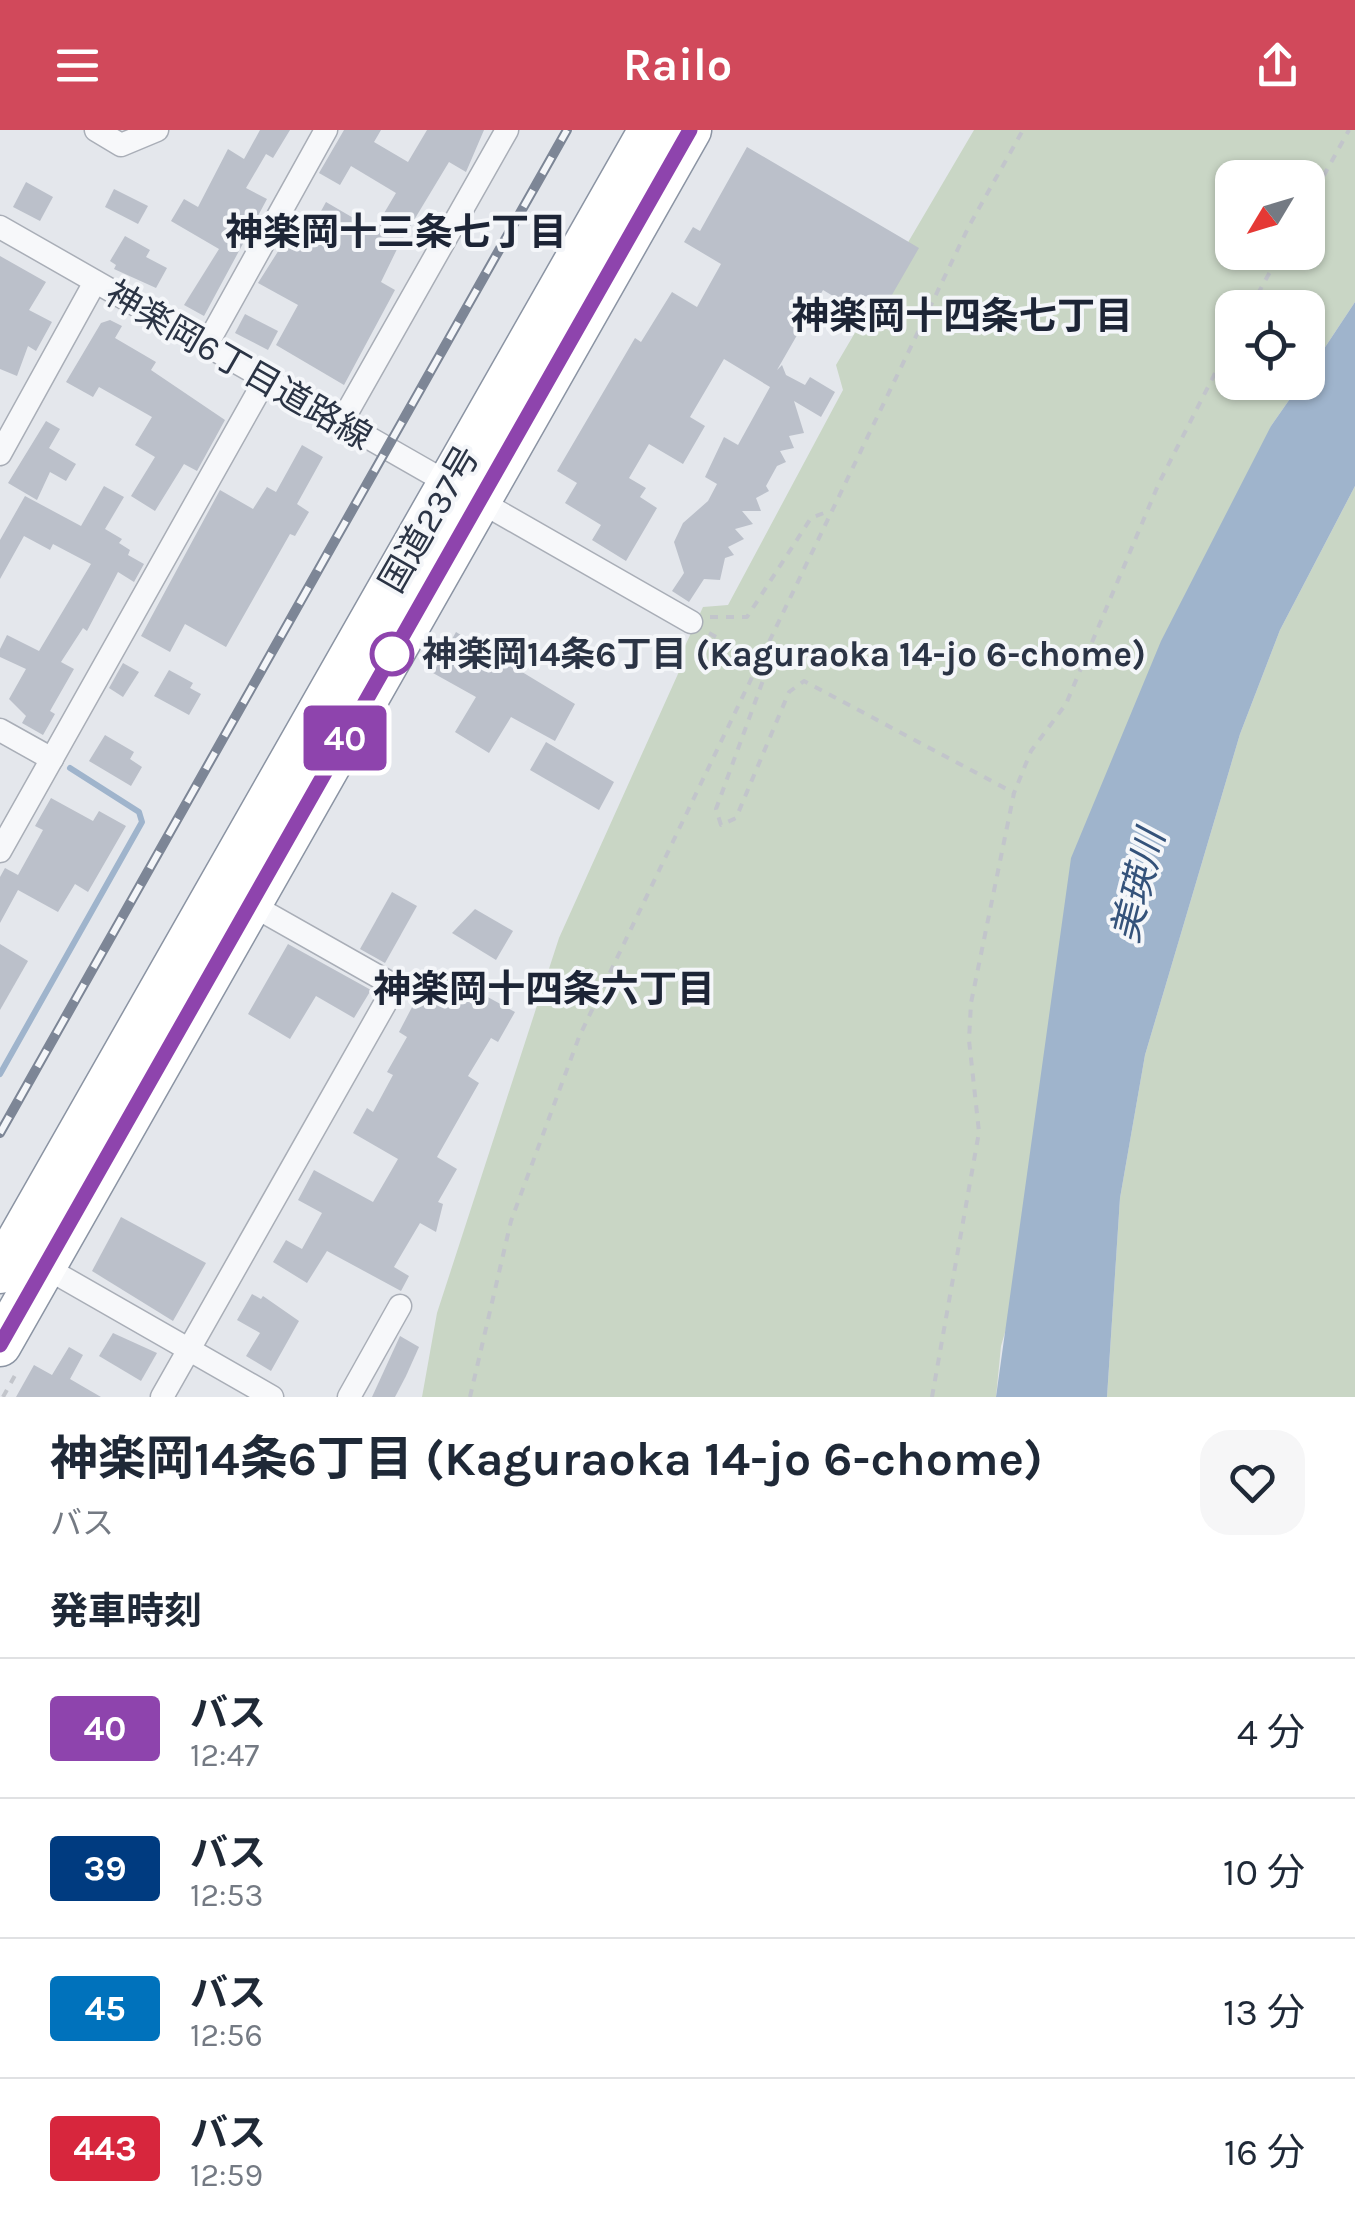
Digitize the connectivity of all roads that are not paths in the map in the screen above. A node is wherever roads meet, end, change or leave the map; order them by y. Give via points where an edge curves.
1 (96, 130) edge
2 (157, 130) edge
3 (326, 130) edge
4 (508, 130) edge
5 (650, 130) edge
6 (690, 130) edge
7 (0, 227) edge
8 (95, 282) junction
9 (578, 292) junction
10 (206, 346) junction
11 (265, 380) junction
12 (341, 424) junction
13 (0, 454) edge
14 (463, 494) junction
15 (690, 622) road end
16 (0, 730) edge
17 (52, 759) junction
18 (0, 851) edge
19 (235, 895) junction
20 (19, 1262) edge
21 (400, 1306) dead end
22 (0, 1345) edge
23 (189, 1350) junction
24 (162, 1397) edge
25 (272, 1397) edge
26 (349, 1397) edge

1 - 2 street via 121,145
3 - 10 street
4 - 12 street
5 - 9 highway, 国道237号
6 - 9 highway, 国道237号
7 - 8 street, 神楽岡6丁目道路線
8 - 10 street, 神楽岡6丁目道路線
8 - 13 street
9 - 14 highway, 国道237号
10 - 11 street, 神楽岡6丁目道路線
11 - 12 street, 神楽岡6丁目道路線
11 - 17 street
12 - 14 street, 神楽岡6丁目道路線
14 - 15 street, 神楽岡6丁目道路線
14 - 19 highway, 国道237号
16 - 17 street
17 - 18 street
19 - 20 highway, 国道237号
19 - 23 street via 395,986
20 - 22 highway, 国道237号
20 - 23 street
21 - 26 street
23 - 24 street
23 - 25 street

